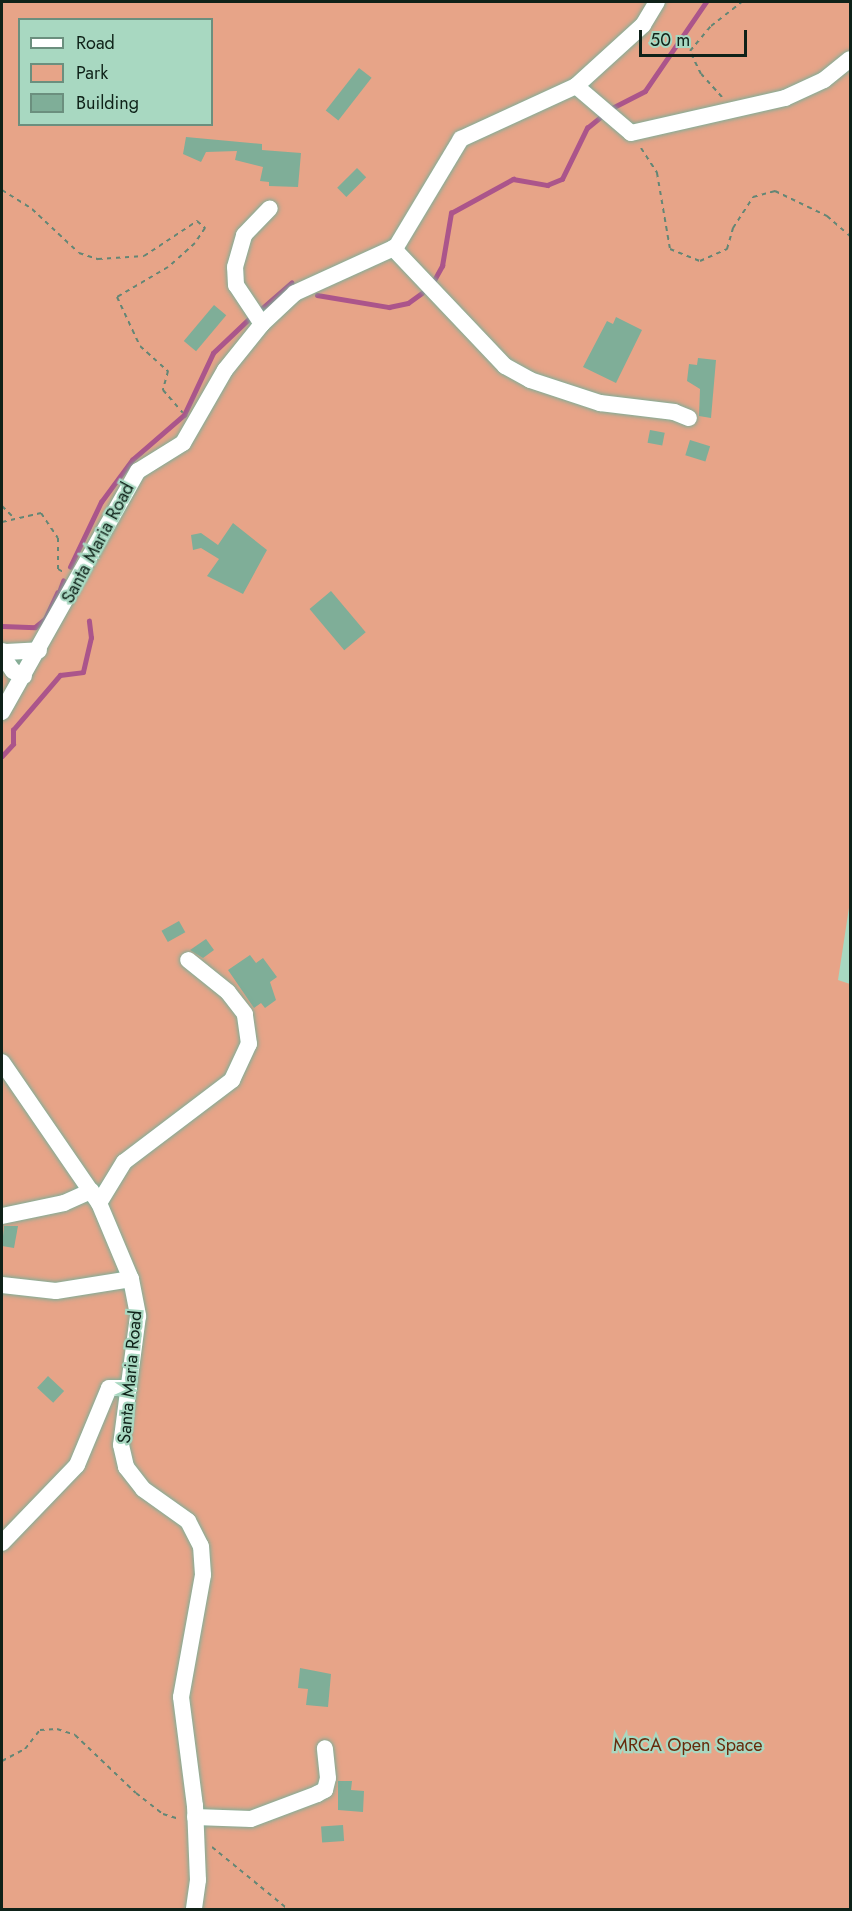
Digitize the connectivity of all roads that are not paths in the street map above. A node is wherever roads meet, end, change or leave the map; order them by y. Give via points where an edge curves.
1 (657, 2) edge
2 (850, 59) edge
3 (581, 92) junction
4 (270, 208) dead end
5 (393, 248) junction
6 (257, 318) junction
7 (689, 418) dead end
8 (39, 650) junction
9 (4, 651) edge
10 (24, 676) junction
11 (2, 712) edge
12 (188, 960) dead end
13 (2, 1062) edge
14 (95, 1197) junction
15 (2, 1216) edge
16 (131, 1279) junction
17 (2, 1285) edge
18 (129, 1388) junction
19 (2, 1543) edge
20 (326, 1748) dead end
21 (196, 1825) junction
22 (194, 1910) edge

1 - 3 street via 643,25
2 - 3 street via 824,80 785,98 627,131
3 - 5 street via 461,139
4 - 6 street via 244,235 236,252 236,285
5 - 6 street, Santa Maria Road via 295,293
5 - 7 street via 506,366 530,380 600,404 674,412
6 - 8 street, Santa Maria Road via 183,443 138,471
8 - 9 street
8 - 10 street, Santa Maria Road
9 - 10 street via 12,671
10 - 11 street, Santa Maria Road
12 - 14 street via 228,992 245,1014 249,1044 232,1080 124,1162
13 - 14 street, Santa Maria Road
14 - 15 street
14 - 16 street, Santa Maria Road
16 - 17 street via 56,1291
16 - 18 street, Santa Maria Road via 138,1316
18 - 19 street via 109,1388 77,1465
18 - 21 street, Santa Maria Road via 122,1445 126,1467 143,1489 188,1521 201,1546 203,1575 181,1697
20 - 21 street via 325,1790 301,1797 267,1815
21 - 22 street, Santa Maria Road via 198,1880

